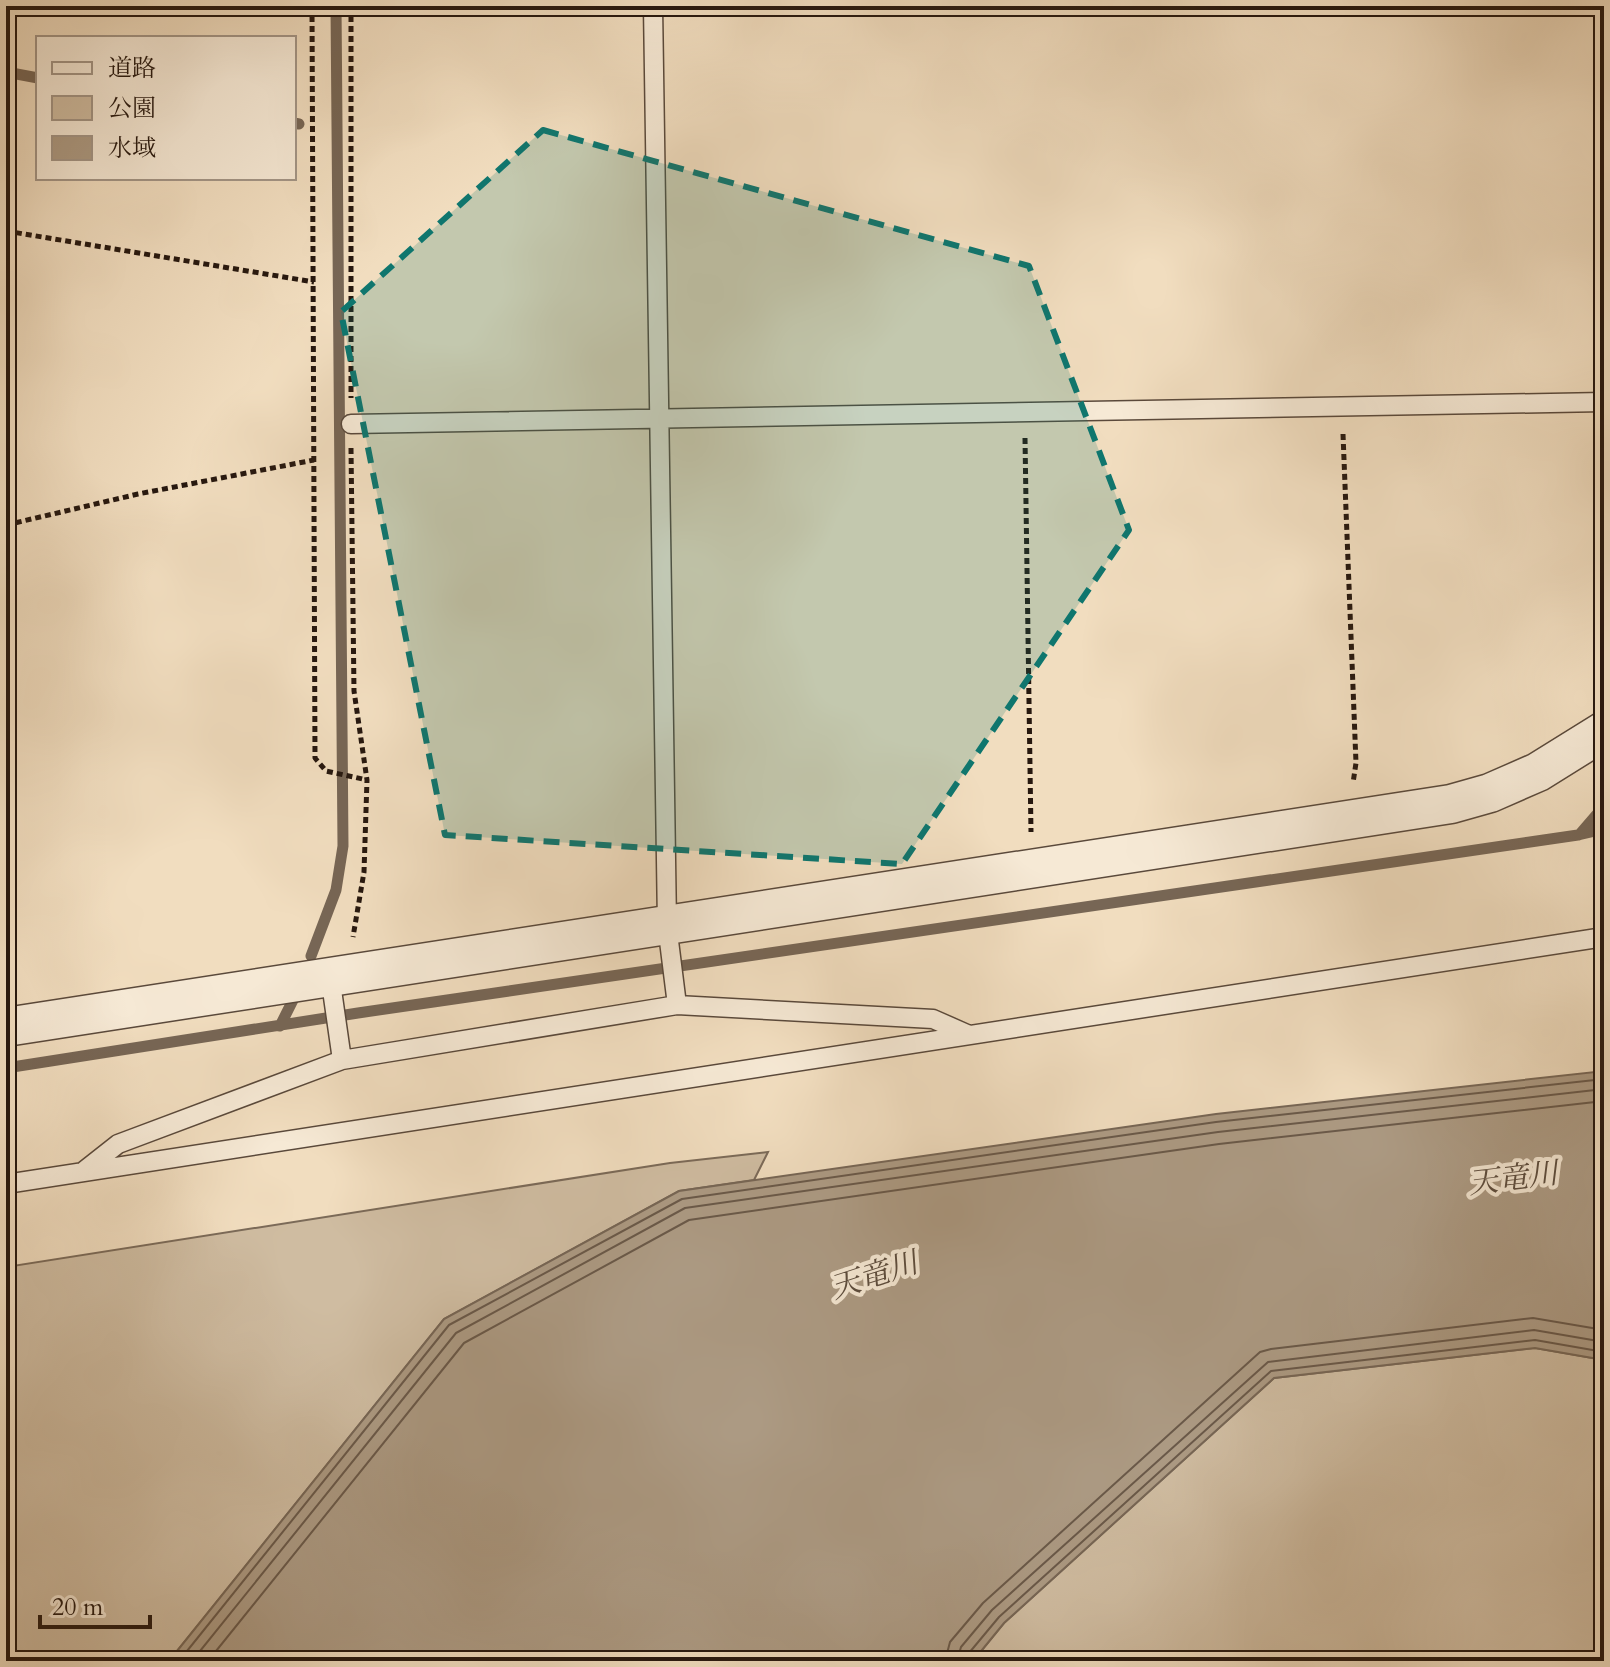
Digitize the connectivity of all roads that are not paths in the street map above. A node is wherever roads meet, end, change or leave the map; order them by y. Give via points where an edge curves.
1 (653, 6) edge
2 (1604, 402) edge
3 (660, 420) junction
4 (351, 424) road end
5 (1604, 731) edge
6 (668, 934) junction
7 (1604, 937) edge
8 (336, 980) junction
9 (677, 999) junction
10 (6, 1027) edge
11 (968, 1035) junction
12 (340, 1051) junction
13 (84, 1171) junction
14 (6, 1184) edge

1 - 3 lane
2 - 3 lane
3 - 4 lane
3 - 6 lane
5 - 6 street via 1538,772 1451,804 1032,868
6 - 8 street
6 - 9 lane
7 - 11 lane
8 - 10 street
8 - 12 lane
9 - 11 lane via 933,1019
9 - 12 lane
11 - 13 lane
12 - 13 lane via 118,1144
13 - 14 lane

